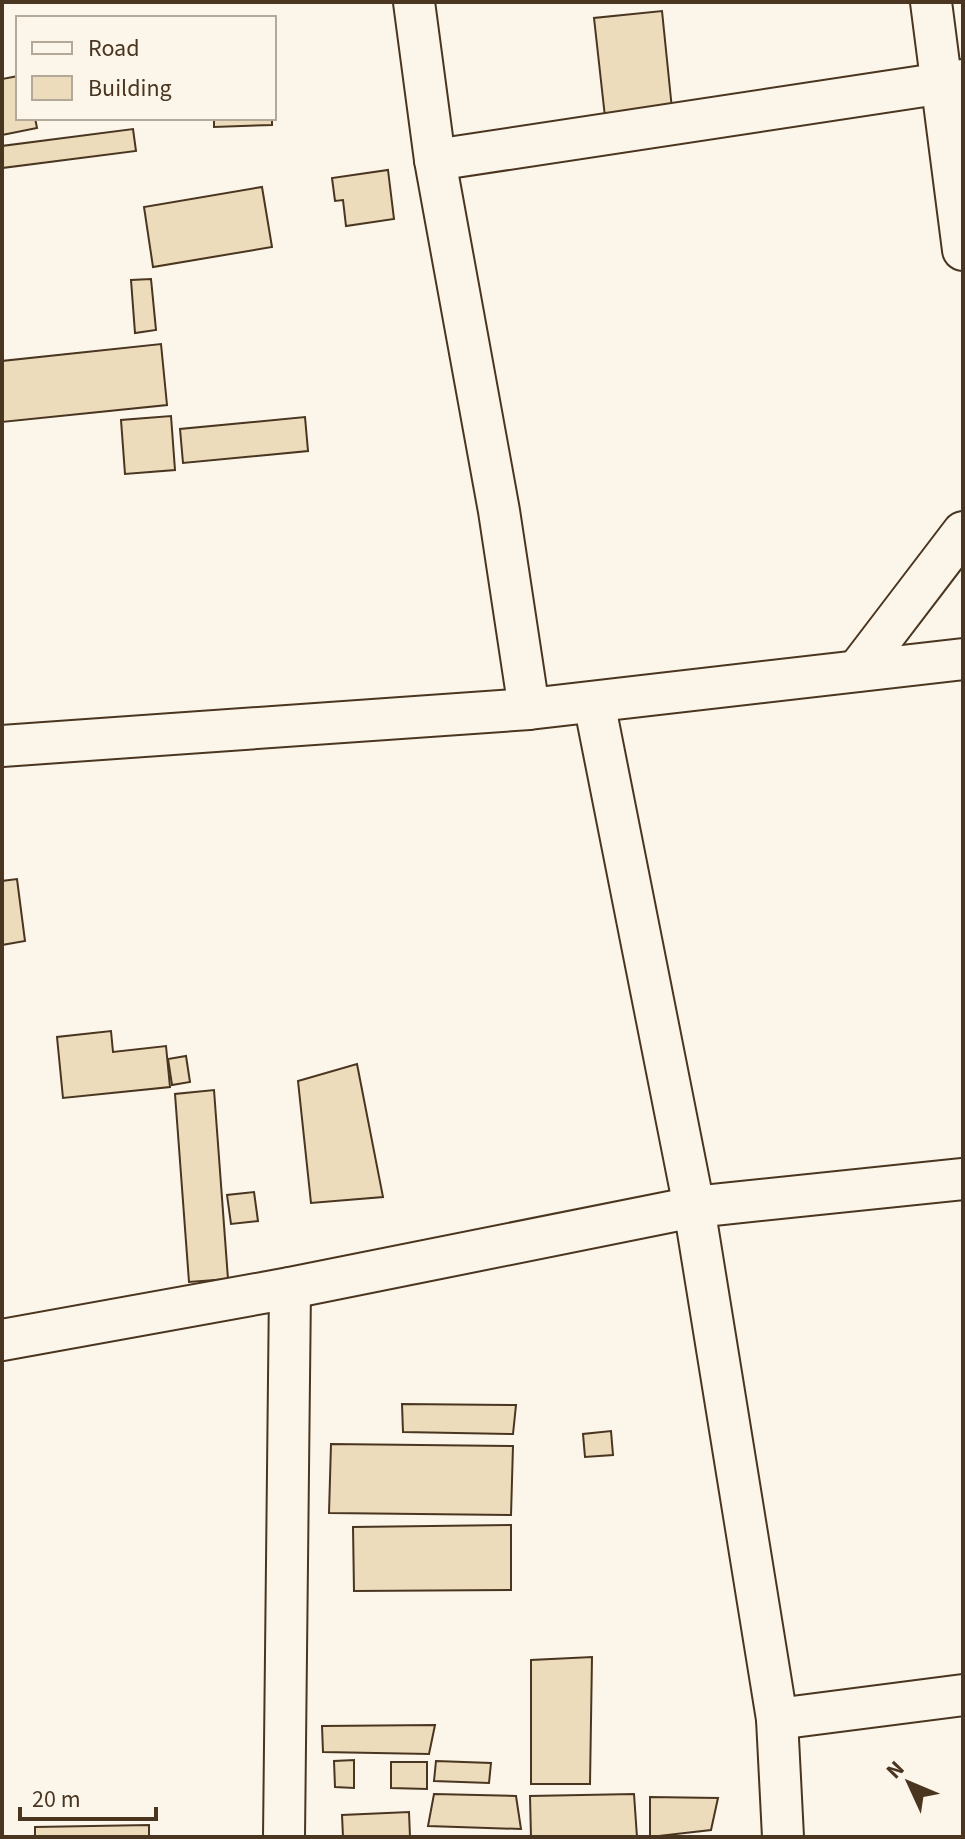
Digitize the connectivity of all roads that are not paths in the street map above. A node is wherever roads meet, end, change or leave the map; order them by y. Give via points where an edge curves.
1 (414, 2) edge
2 (931, 2) edge
3 (953, 81) edge
4 (435, 160) junction
5 (963, 250) edge
6 (963, 532) edge
7 (963, 659) edge
8 (857, 671) junction
9 (594, 702) junction
10 (529, 709) junction
11 (2, 746) edge
12 (963, 1179) edge
13 (694, 1207) junction
14 (290, 1288) junction
15 (2, 1340) edge
16 (963, 1695) edge
17 (777, 1719) junction
18 (284, 1837) edge
19 (783, 1837) edge

1 - 4 street
2 - 3 street
3 - 4 street
3 - 5 street
4 - 10 street
6 - 8 street
7 - 8 street
8 - 9 street
9 - 10 street
9 - 13 street
10 - 11 street
12 - 13 street
13 - 14 street
13 - 17 street
14 - 15 street
14 - 18 street
16 - 17 street
17 - 19 street

